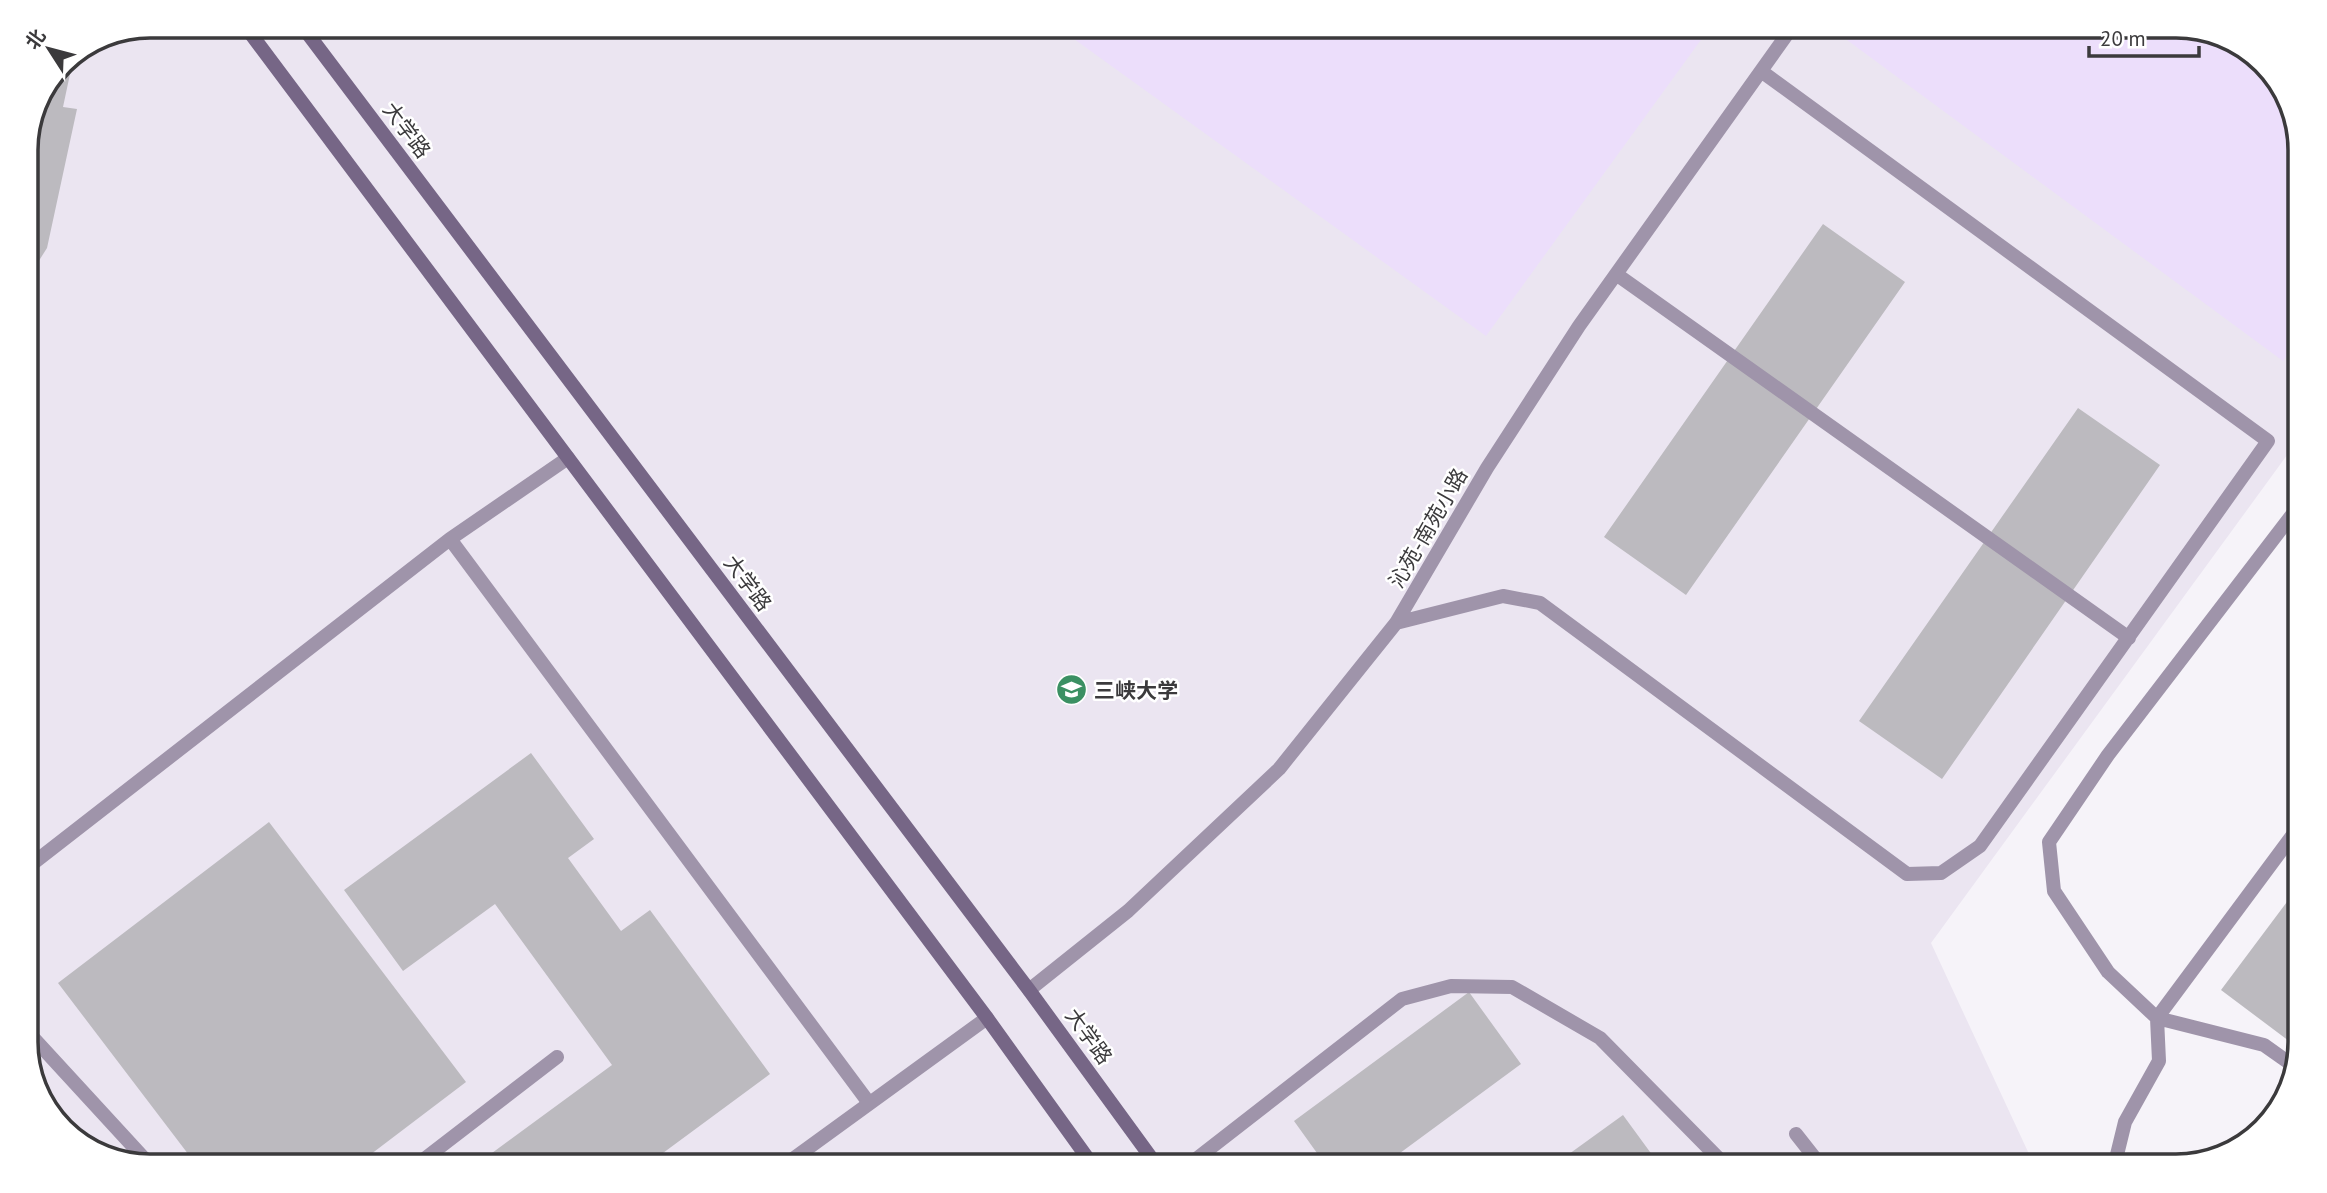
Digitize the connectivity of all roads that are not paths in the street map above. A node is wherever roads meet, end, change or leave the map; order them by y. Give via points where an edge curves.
1 (254, 38) edge
2 (311, 38) edge
3 (1784, 38) edge
4 (1761, 71) junction
5 (1616, 274) junction
6 (568, 458) junction
7 (2288, 520) edge
8 (450, 539) junction
9 (1396, 623) junction
10 (2129, 638) junction
11 (2288, 842) edge
12 (39, 859) edge
13 (1029, 990) junction
14 (988, 1018) junction
15 (2157, 1018) junction
16 (39, 1044) edge
17 (557, 1057) dead end
18 (2287, 1061) edge
19 (869, 1102) junction
20 (1797, 1134) dead end
21 (139, 1153) edge
22 (431, 1154) edge
23 (799, 1154) edge
24 (1085, 1154) edge
25 (1149, 1154) edge
26 (1203, 1154) edge
27 (1714, 1154) edge
28 (1812, 1154) edge
29 (2116, 1154) edge

1 - 6 main road
2 - 13 main road, 大学路
3 - 4 street, 沁苑-南苑小路
4 - 5 street, 沁苑-南苑小路
4 - 10 street via 2268,441
5 - 9 street, 沁苑-南苑小路 via 1487,468
5 - 10 street
6 - 8 street
6 - 14 main road
7 - 15 street via 2108,755 2049,842 2054,891 2108,972
8 - 12 street
8 - 19 street
9 - 10 street via 1503,596 1539,603 1907,874 1941,873 1980,846
9 - 13 street, 沁苑-南苑小路 via 1279,769 1128,911
11 - 15 street
13 - 25 main road, 大学路
14 - 19 street
14 - 24 main road
15 - 18 street via 2264,1045
15 - 29 street via 2159,1061 2125,1122
16 - 21 street
17 - 22 street
19 - 23 street
20 - 28 street
26 - 27 street via 1402,999 1451,986 1512,987 1600,1038

